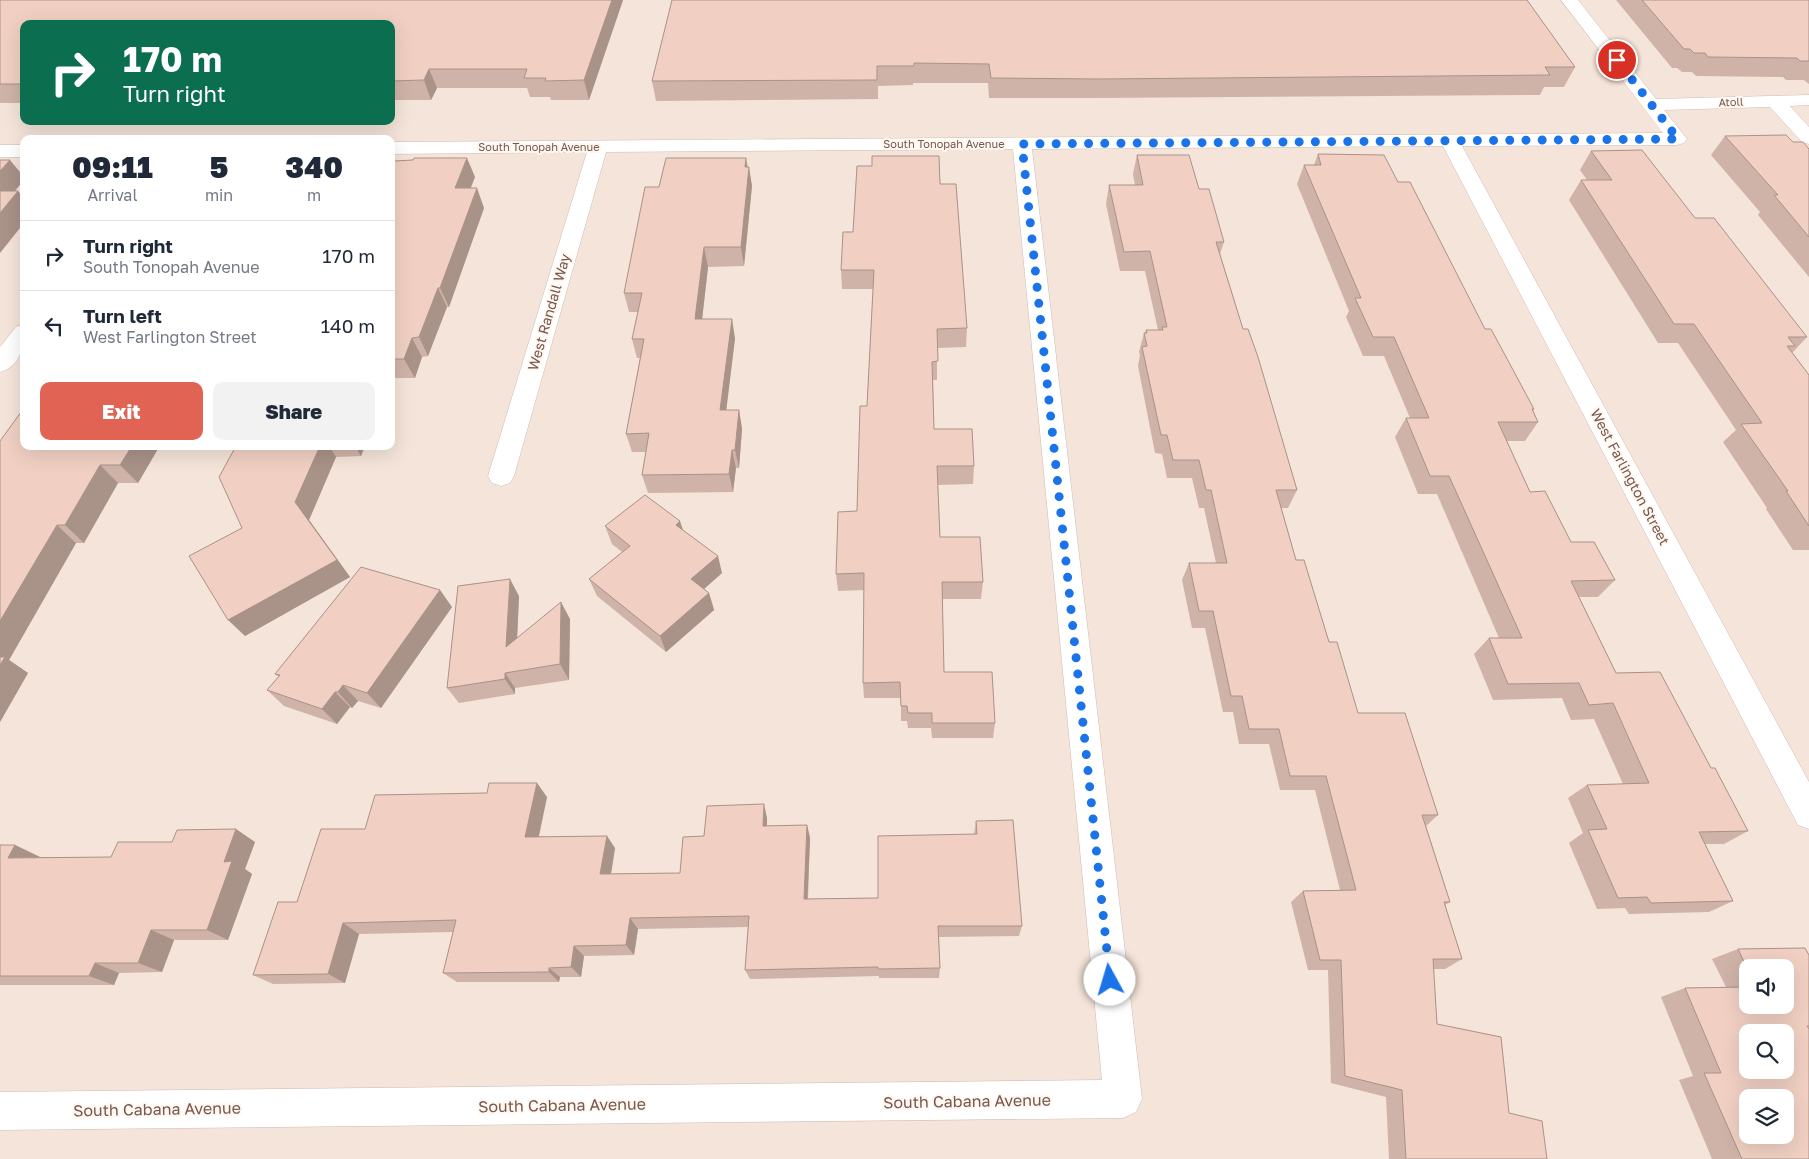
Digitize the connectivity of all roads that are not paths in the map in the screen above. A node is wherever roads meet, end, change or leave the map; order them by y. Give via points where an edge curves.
1 (1570, 0) edge
2 (1774, 100) junction
3 (1809, 100) edge
4 (1652, 105) junction
5 (1809, 138) edge
6 (1450, 141) junction
7 (1022, 144) junction
8 (598, 147) junction
9 (395, 148) edge
10 (0, 151) edge
11 (20, 151) edge
12 (20, 337) edge
13 (0, 364) edge
14 (501, 476) dead end
15 (1809, 814) edge
16 (0, 1111) edge

1 - 4 street
2 - 3 street, Atoll
2 - 4 street, Atoll
2 - 5 street
4 - 6 street, South Tonopah Avenue via 1678,139
6 - 7 street, South Tonopah Avenue
6 - 15 street, West Farlington Street
7 - 8 street, South Tonopah Avenue
7 - 16 street, South Cabana Avenue via 1123,1099
8 - 9 street, South Tonopah Avenue
8 - 14 street, West Randall Way
10 - 11 street
12 - 13 street

